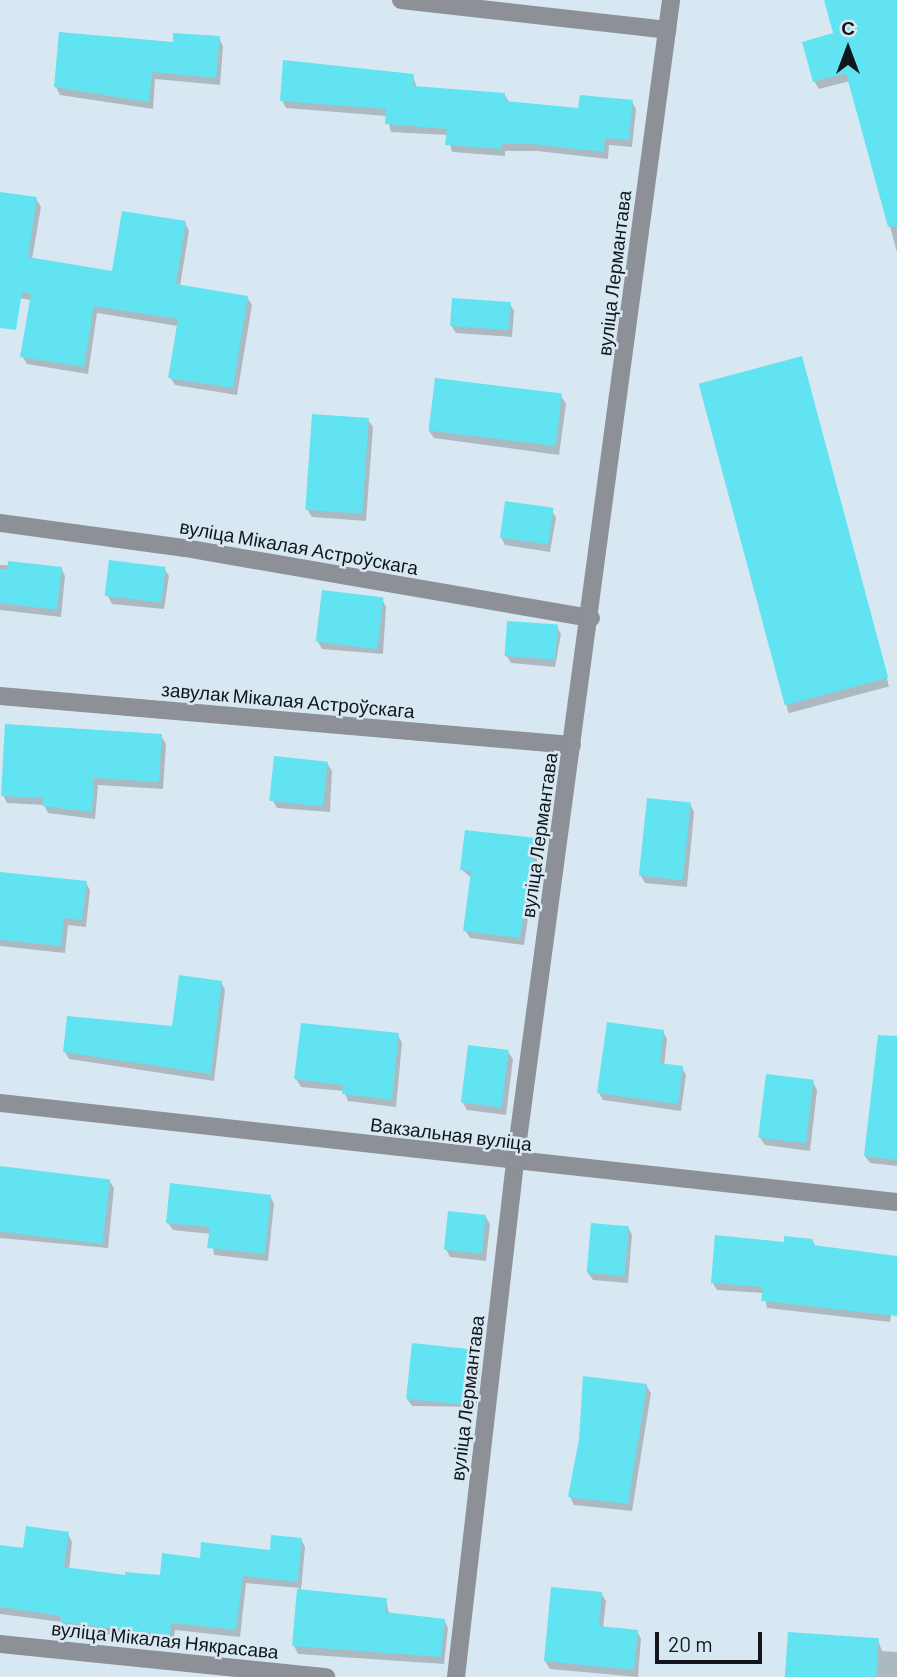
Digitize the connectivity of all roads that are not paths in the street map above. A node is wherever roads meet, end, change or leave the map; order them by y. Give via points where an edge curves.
1 (401, 0) edge
2 (671, 0) edge
3 (667, 30) junction
4 (0, 523) edge
5 (591, 618) junction
6 (0, 696) edge
7 (572, 745) junction
8 (0, 1103) edge
9 (515, 1163) junction
10 (897, 1202) edge
11 (0, 1644) edge
12 (326, 1677) edge
13 (456, 1677) edge

1 - 3 street
2 - 3 street, вуліца Лермантава
3 - 5 street, вуліца Лермантава
4 - 5 street, вуліца Мікалая Астроўскага via 185,548
5 - 7 street, вуліца Лермантава
6 - 7 street, завулак Мікалая Астроўскага
7 - 9 street, вуліца Лермантава
8 - 9 street, Вакзальная вуліца
9 - 10 street, Вакзальная вуліца
9 - 13 street, вуліца Лермантава
11 - 12 street, вуліца Мікалая Някрасава

